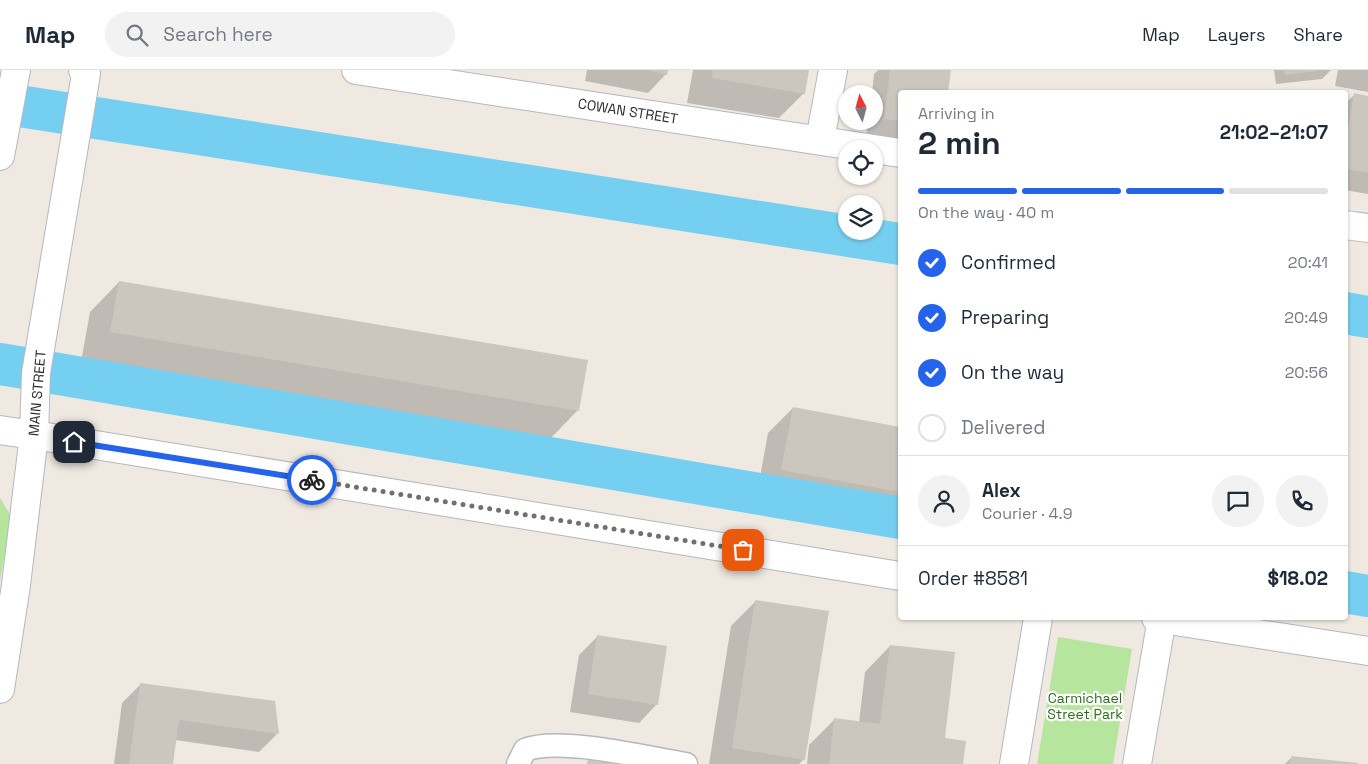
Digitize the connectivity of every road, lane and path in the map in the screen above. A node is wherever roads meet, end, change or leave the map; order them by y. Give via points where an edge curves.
1 (16, 70) edge
2 (356, 70) edge
3 (832, 70) edge
4 (84, 72) edge
5 (820, 140) junction
6 (898, 153) edge
7 (0, 156) edge
8 (1348, 225) edge
9 (1368, 228) edge
10 (0, 430) edge
11 (34, 435) junction
12 (898, 576) edge
13 (1038, 620) edge
14 (1159, 620) edge
15 (1172, 620) edge
16 (1368, 651) edge
17 (0, 689) edge
18 (518, 764) edge
19 (686, 764) edge
20 (1014, 764) edge
21 (1137, 764) edge

1 - 7 street
2 - 5 street, COWAN STREET
3 - 5 street
4 - 11 street, MAIN STREET via 36,373
5 - 6 street, COWAN STREET
8 - 9 street
10 - 11 street
11 - 12 street
11 - 17 street, MAIN STREET
13 - 20 street
14 - 21 street
15 - 16 street
18 - 19 lane via 525,750 558,744

